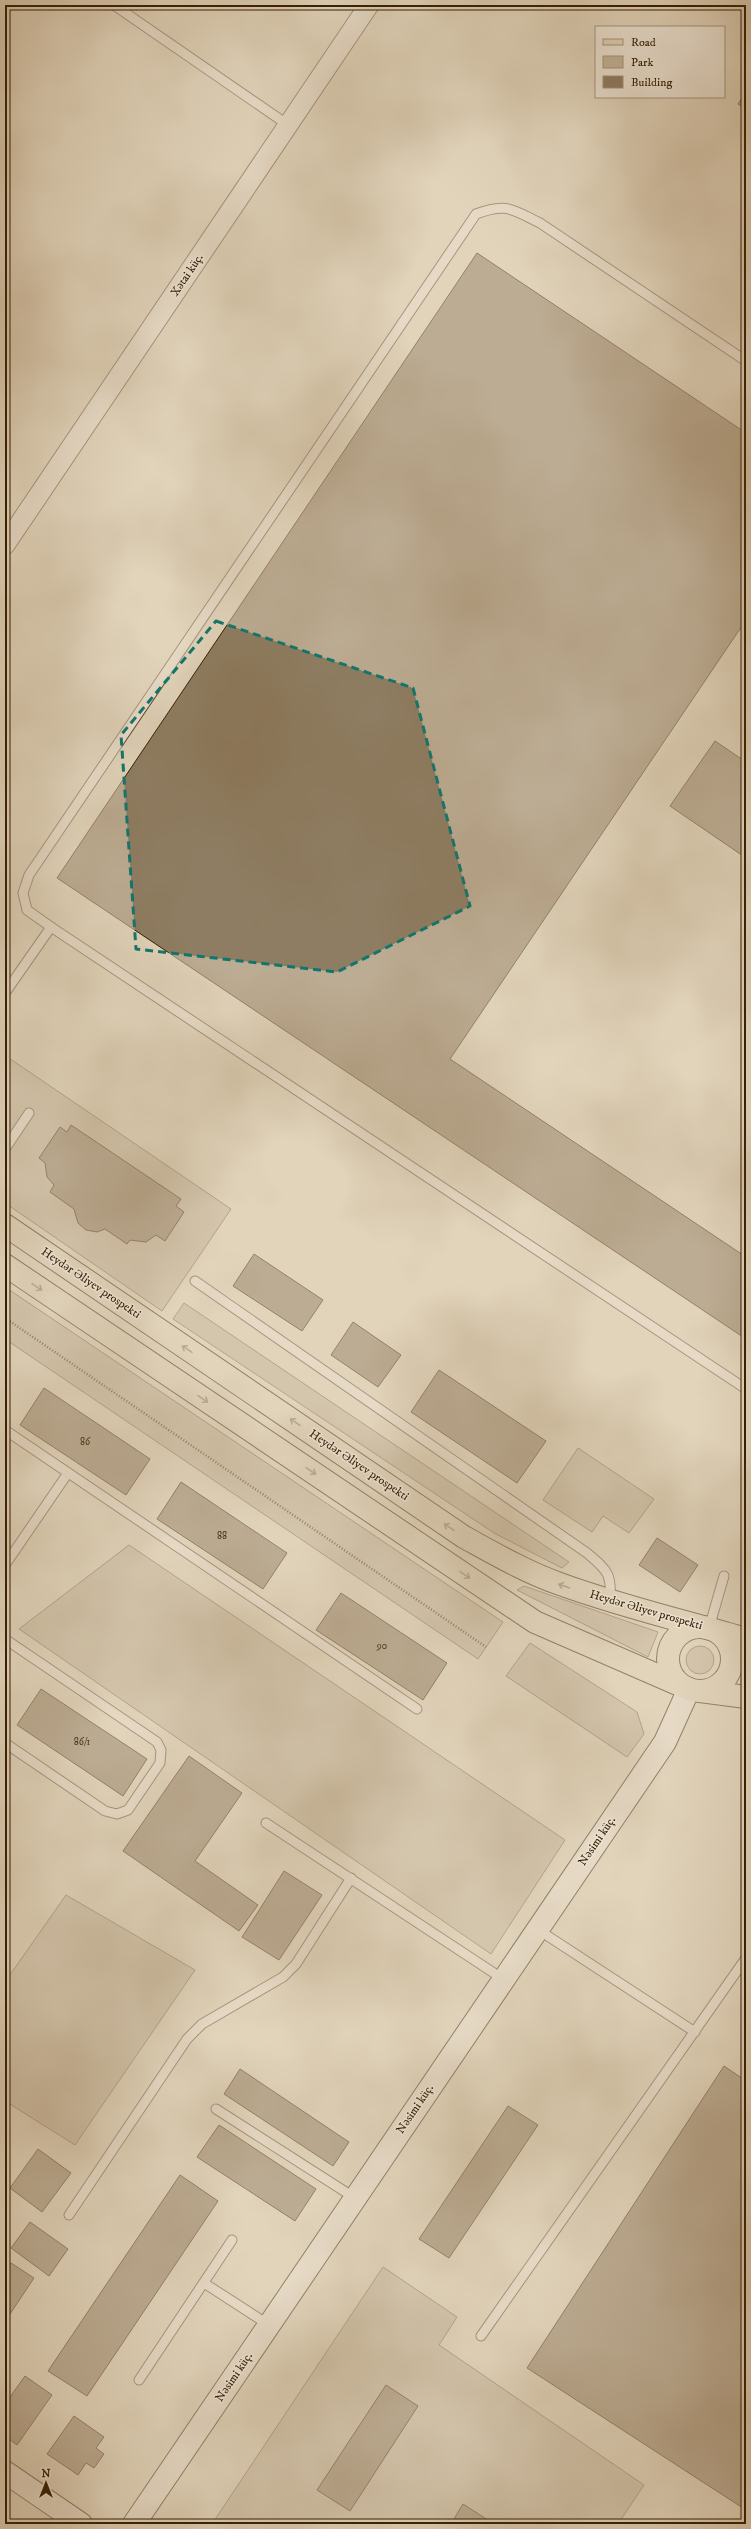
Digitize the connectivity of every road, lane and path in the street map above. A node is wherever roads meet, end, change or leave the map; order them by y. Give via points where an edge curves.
1 (114, 5) edge
2 (369, 5) edge
3 (288, 125) junction
4 (746, 361) edge
5 (5, 545) edge
6 (51, 927) junction
7 (5, 993) edge
8 (30, 1113) dead end
9 (5, 1149) edge
10 (5, 1225) edge
11 (5, 1265) edge
12 (195, 1281) dead end
13 (5, 1318) edge
14 (746, 1389) edge
15 (5, 1430) edge
16 (68, 1473) junction
17 (5, 1565) edge
18 (724, 1576) dead end
19 (610, 1601) junction
20 (709, 1628) junction
21 (5, 1639) edge
22 (746, 1639) edge
23 (486, 1647) dead end
24 (694, 1690) junction
25 (746, 1698) edge
26 (417, 1709) dead end
27 (5, 1743) edge
28 (266, 1823) dead end
29 (351, 1878) junction
30 (537, 1929) junction
31 (746, 1958) edge
32 (503, 1979) junction
33 (695, 2032) junction
34 (216, 2109) dead end
35 (355, 2198) junction
36 (69, 2215) dead end
37 (232, 2240) dead end
38 (204, 2283) junction
39 (269, 2325) junction
40 (481, 2336) dead end
41 (139, 2380) dead end
42 (5, 2472) edge
43 (81, 2524) edge
44 (134, 2524) edge

1 - 3 lane
2 - 3 street, Xətai küç.
3 - 5 street, Xətai küç.
4 - 6 lane via 540,223 509,209 494,207 476,214 30,875 23,894 27,910
6 - 7 lane
6 - 14 lane
8 - 9 lane
19 -> 10 main road, Heydər Əliyev prospekti via 558,1584 464,1537
11 -> 24 main road via 535,1622
12 - 19 lane via 587,1553 605,1569 611,1580
13 - 23 path
15 - 16 lane
16 - 17 lane
16 - 26 lane
18 - 20 lane
19 - 20 main road, Heydər Əliyev prospekti
20 - 22 main road, Heydər Əliyev prospekti
20 - 24 main road via 726,1640 732,1659 731,1669 719,1685
20 - 24 main road via 688,1630 678,1636 668,1655 673,1677
21 - 27 lane via 157,1742 161,1750 160,1763 128,1810 117,1814 105,1810
24 - 25 main road
24 - 30 street, Nəsimi küç. via 665,1742
28 - 29 lane
29 - 32 lane
29 - 36 lane via 296,1964 283,1978 202,2024 187,2039
30 - 32 street, Nəsimi küç.
30 - 33 lane
31 - 33 lane
32 - 35 street, Nəsimi küç.
33 - 40 lane
34 - 35 lane
35 - 39 street, Nəsimi küç.
37 - 38 lane
38 - 39 lane
38 - 41 lane
39 - 44 street, Nəsimi küç.
42 - 43 street

